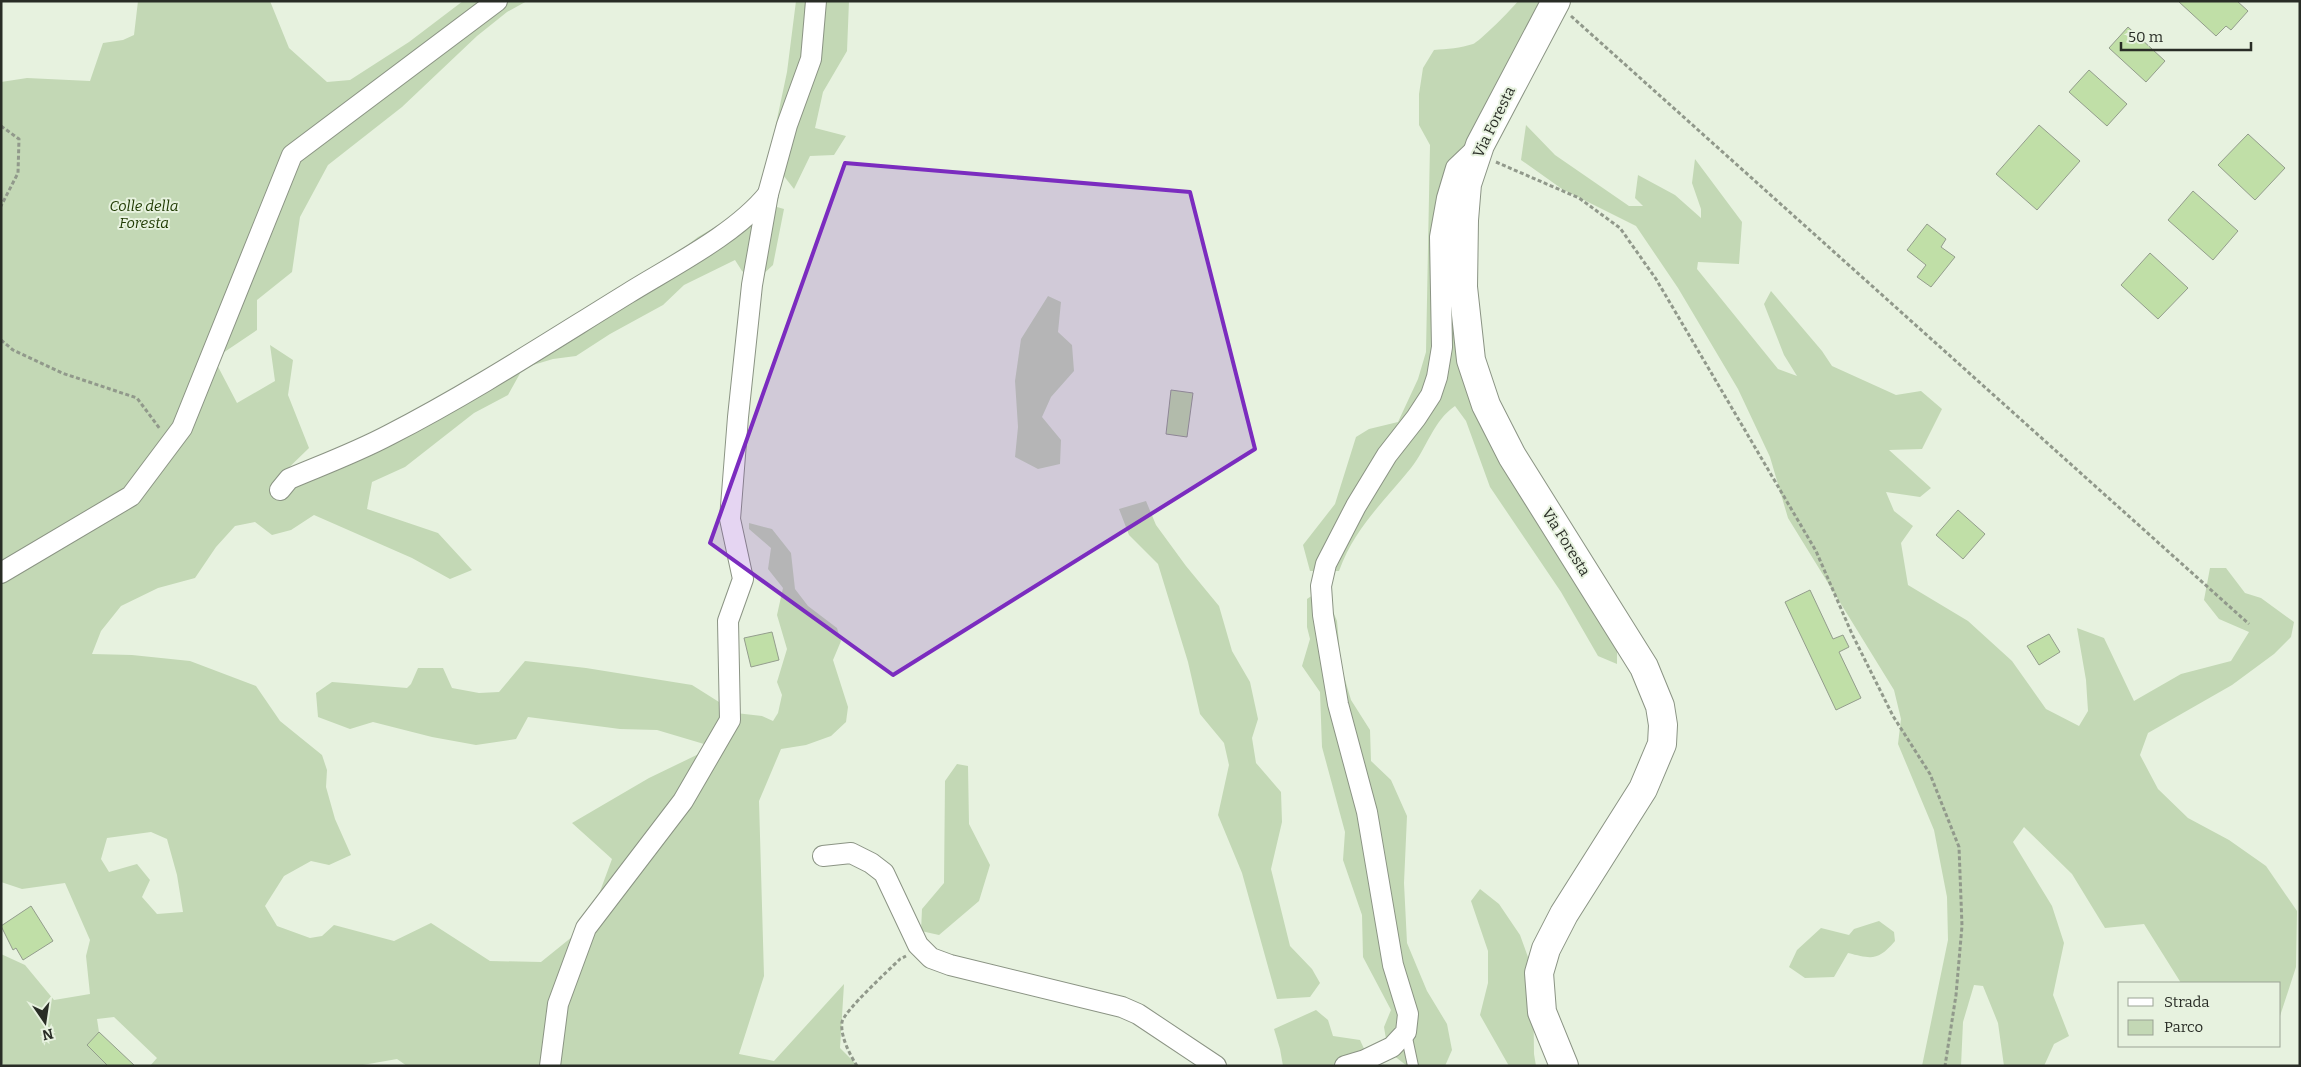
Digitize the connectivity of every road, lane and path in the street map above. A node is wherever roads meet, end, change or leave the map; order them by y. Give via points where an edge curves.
1 (497, 1) edge
2 (816, 1) edge
3 (1556, 1) edge
4 (1, 126) edge
5 (1480, 145) junction
6 (768, 194) junction
7 (1, 206) edge
8 (1, 340) edge
9 (170, 444) junction
10 (280, 490) dead end
11 (1, 573) edge
12 (2249, 624) dead end
13 (823, 856) dead end
14 (923, 950) junction
15 (1406, 1032) junction
16 (550, 1066) edge
17 (857, 1066) edge
18 (1216, 1066) edge
19 (1345, 1066) edge
20 (1413, 1066) edge
21 (1564, 1066) edge
22 (1945, 1066) edge

1 - 9 street via 292,155 182,428
2 - 6 street via 811,59 787,125
3 - 5 main road, Via Foresta
3 - 12 path via 1583,30
4 - 7 path via 19,139 19,147 18,173
5 - 15 street via 1456,168 1447,198 1440,237 1442,347 1431,395 1386,455 1356,506 1326,564 1321,586 1338,704 1367,812 1393,965 1408,1014
5 - 21 main road, Via Foresta via 1467,184 1464,220 1463,286 1471,360 1486,405 1512,456 1644,667 1660,706 1663,725 1662,744 1643,790 1564,914 1546,949 1539,973 1542,1012
5 - 22 path via 1497,164 1579,198 1620,228 1646,264 1700,350 1816,551 1893,716 1930,774 1959,847 1962,926
6 - 10 street via 757,208 704,246 542,346 388,436 289,479
6 - 16 street via 752,285 730,520 743,579 728,621 730,720 683,801 586,928 558,1004
8 - 9 path via 14,350 62,373 137,398
9 - 11 street via 131,496
13 - 14 street via 852,853 884,874
14 - 17 path via 900,958 849,1010 842,1022 850,1055
14 - 18 street via 931,958 950,965 1122,1007 1138,1014
15 - 19 street via 1392,1046
15 - 20 lane

